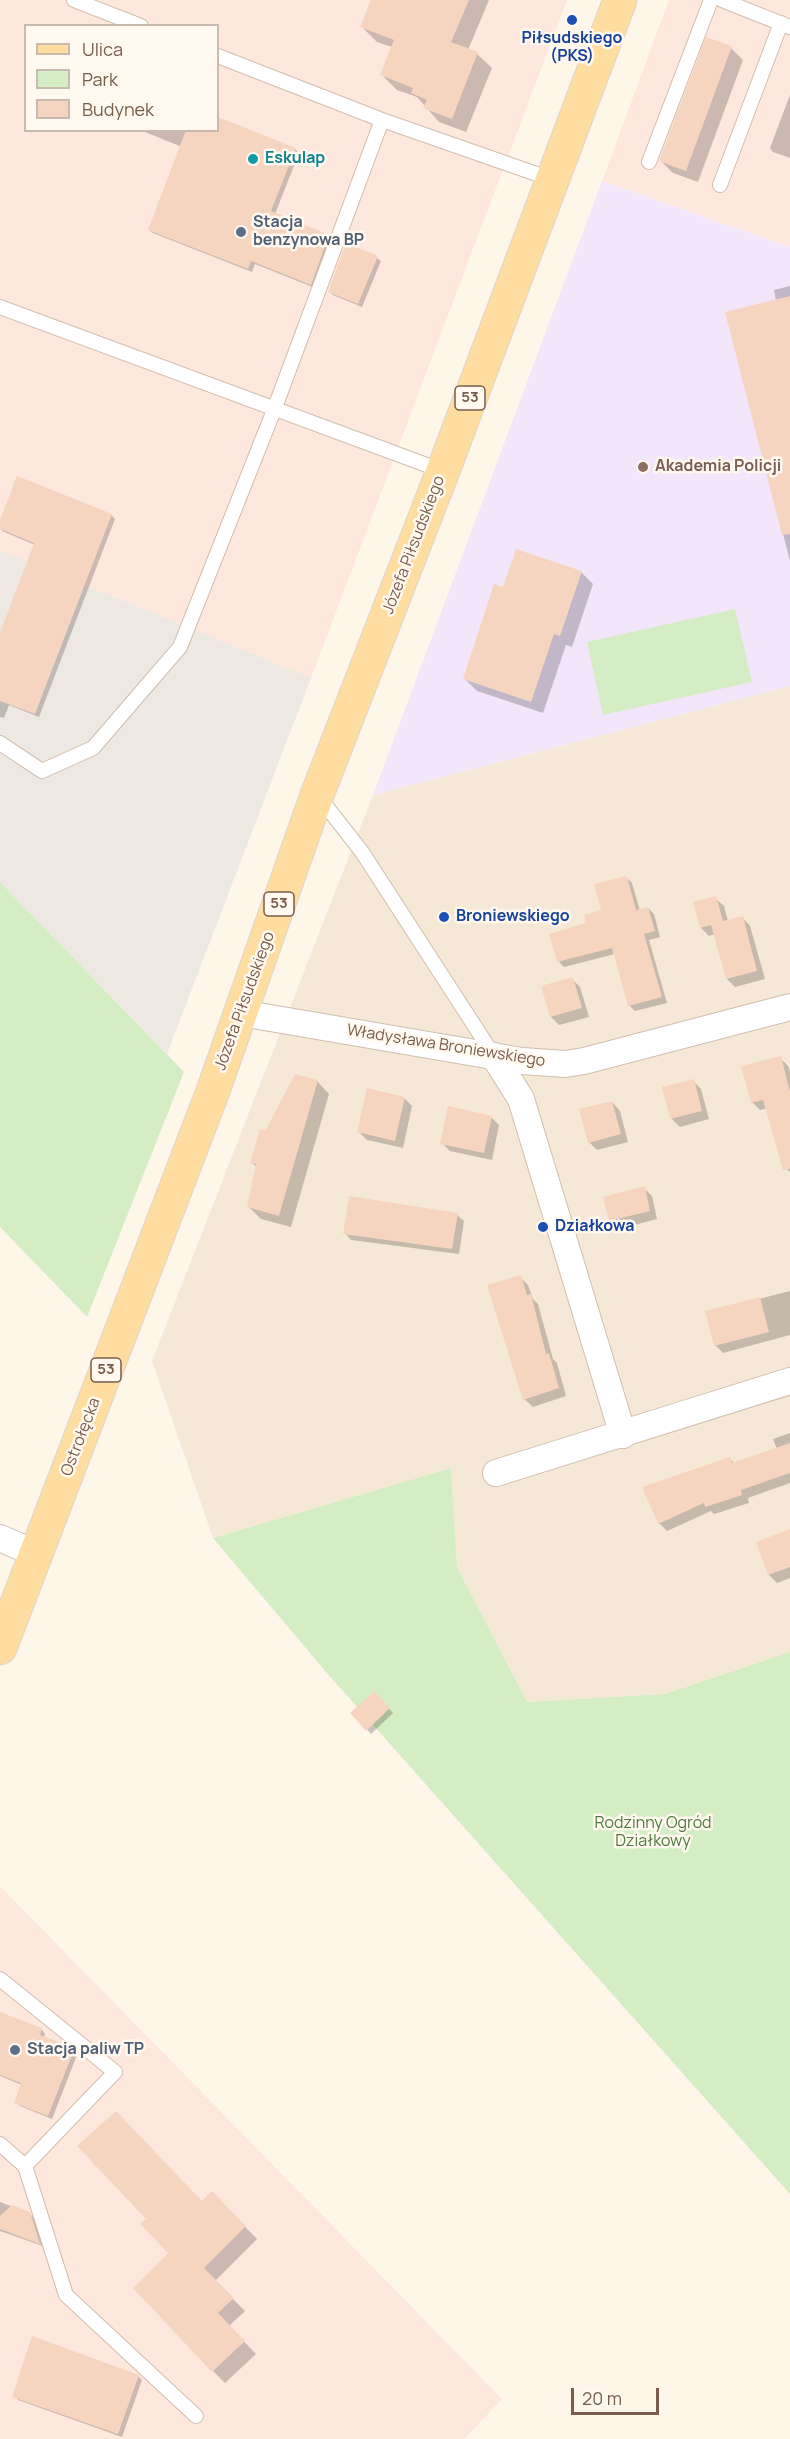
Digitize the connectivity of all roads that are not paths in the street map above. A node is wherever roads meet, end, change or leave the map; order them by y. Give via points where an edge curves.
1 (74, 0) edge
2 (620, 0) edge
3 (711, 0) edge
4 (722, 0) edge
5 (136, 24) edge
6 (785, 25) edge
7 (219, 56) edge
8 (382, 120) junction
9 (649, 162) dead end
10 (551, 179) junction
11 (720, 185) dead end
12 (0, 307) edge
13 (274, 410) junction
14 (443, 471) junction
15 (0, 743) edge
16 (317, 795) junction
17 (790, 1007) edge
18 (241, 1013) junction
19 (494, 1056) junction
20 (213, 1092) joint
21 (790, 1381) edge
22 (623, 1435) junction
23 (496, 1473) dead end
24 (0, 1538) edge
25 (36, 1554) junction
26 (0, 1648) edge
27 (0, 1979) edge
28 (0, 2144) edge
29 (25, 2166) junction
30 (196, 2416) dead end

1 - 5 lane
2 - 10 main road, Józefa Piłsudskiego / 53
3 - 9 lane
4 - 6 lane
6 - 11 lane
7 - 8 lane
8 - 10 lane
8 - 13 lane
10 - 14 main road, Józefa Piłsudskiego / 53
12 - 13 lane
13 - 14 lane
13 - 15 lane via 180,646 93,747 42,771
14 - 16 main road, Józefa Piłsudskiego / 53
16 - 18 main road, Józefa Piłsudskiego / 53
16 - 19 lane via 362,852
17 - 19 street, Władysława Broniewskiego via 584,1061 541,1063
18 - 19 street, Władysława Broniewskiego
18 - 20 main road, Józefa Piłsudskiego / 53
19 - 22 street via 521,1099
20 - 25 main road, Ostrołęcka / 53
21 - 22 street
22 - 23 street
24 - 25 street
25 - 26 main road, Ostrołęcka / 53
27 - 29 lane via 115,2072
28 - 29 lane
29 - 30 lane via 66,2295

